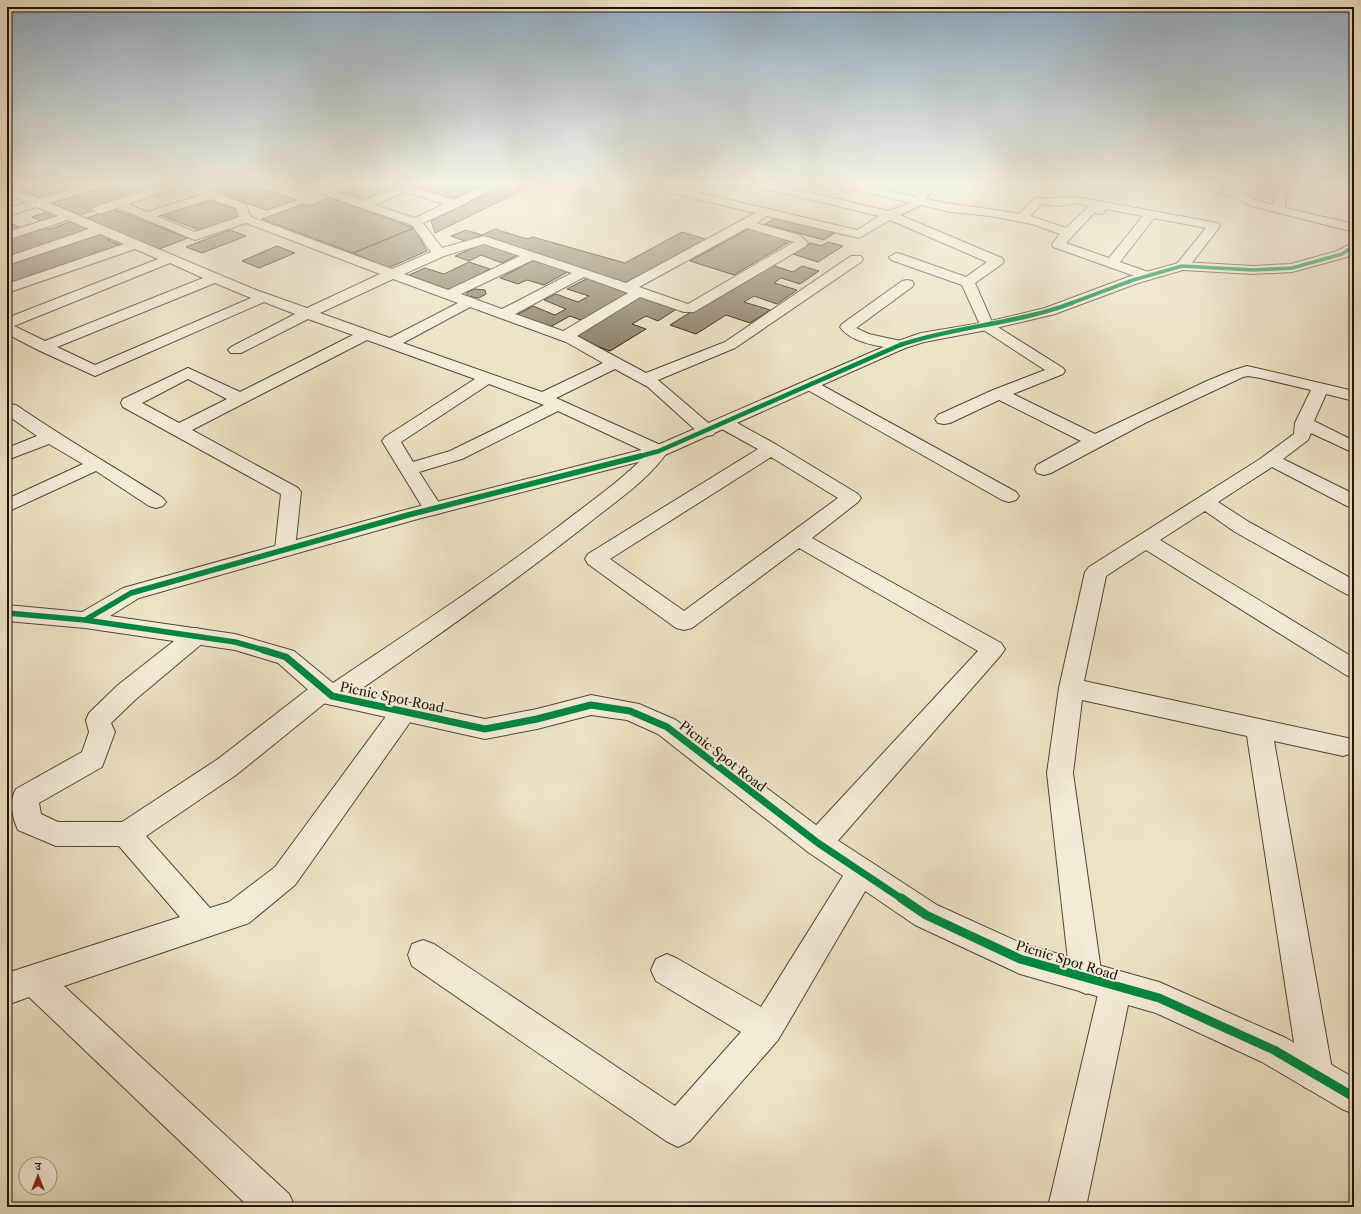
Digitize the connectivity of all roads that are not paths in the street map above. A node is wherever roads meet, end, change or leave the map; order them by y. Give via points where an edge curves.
1 (70, 240) edge
2 (126, 240) edge
3 (301, 240) edge
4 (429, 240) edge
5 (719, 240) edge
6 (798, 240) edge
7 (947, 240) edge
8 (1062, 240) edge
9 (1130, 240) edge
10 (1203, 240) edge
11 (136, 244) junction
12 (1354, 246) edge
13 (439, 253) junction
14 (532, 255) junction
15 (896, 257) dead end
16 (169, 259) junction
17 (856, 259) dead end
18 (7, 261) edge
19 (1113, 262) junction
20 (1182, 266) junction
21 (583, 272) junction
22 (392, 274) junction
23 (1146, 276) junction
24 (214, 278) junction
25 (968, 282) junction
26 (907, 284) dead end
27 (7, 289) edge
28 (633, 290) junction
29 (448, 295) junction
30 (264, 297) junction
31 (468, 303) junction
32 (308, 313) junction
33 (502, 315) junction
34 (7, 323) edge
35 (987, 326) junction
36 (7, 328) edge
37 (366, 334) junction
38 (564, 337) junction
39 (391, 343) junction
40 (900, 345) junction
41 (43, 347) junction
42 (236, 350) dead end
43 (616, 363) junction
44 (487, 378) junction
45 (645, 379) junction
46 (810, 385) junction
47 (1320, 388) junction
48 (999, 394) junction
49 (1354, 396) edge
50 (240, 399) junction
51 (550, 402) junction
52 (7, 410) edge
53 (944, 420) dead end
54 (1304, 423) junction
55 (716, 427) junction
56 (179, 430) junction
57 (50, 437) junction
58 (1094, 440) junction
59 (1354, 448) edge
60 (771, 449) junction
61 (659, 451) junction
62 (7, 455) edge
63 (1271, 460) junction
64 (97, 464) junction
65 (409, 469) junction
66 (1044, 469) dead end
67 (1009, 496) dead end
68 (156, 502) dead end
69 (1354, 502) edge
70 (1206, 503) junction
71 (7, 506) edge
72 (433, 509) junction
73 (798, 539) junction
74 (1145, 540) junction
75 (285, 549) junction
76 (1354, 589) edge
77 (7, 613) edge
78 (84, 620) junction
79 (196, 636) junction
80 (1354, 669) edge
81 (1072, 688) junction
82 (328, 693) junction
83 (404, 711) junction
84 (1259, 729) junction
85 (1343, 746) dead end
86 (126, 834) junction
87 (818, 844) junction
88 (861, 872) junction
89 (206, 924) junction
90 (423, 955) dead end
91 (667, 970) dead end
92 (1101, 982) junction
93 (21, 985) edge
94 (766, 1028) junction
95 (1316, 1075) junction
96 (1354, 1097) edge
97 (276, 1207) edge
98 (1066, 1207) edge

1 - 18 street
2 - 11 street
3 - 22 street
4 - 13 street
5 - 28 street
6 - 28 street via 802,243 688,309
7 - 25 street via 997,261
8 - 19 street via 1058,244 1076,252
9 - 19 street
10 - 20 street
11 - 16 street
11 - 27 street
12 - 20 street via 1342,254 1292,268 1253,270
13 - 14 street via 484,240
13 - 22 street
14 - 21 street
14 - 29 street
15 - 25 street
16 - 24 street
16 - 34 street
17 - 45 street via 730,345
19 - 23 street
20 - 23 street
21 - 28 street
21 - 33 street
22 - 29 street
22 - 32 street
23 - 35 street via 1050,311
24 - 30 street
24 - 41 street
25 - 35 street
26 - 40 street via 848,327 859,335
28 - 38 street
29 - 31 street
30 - 32 street
30 - 41 street via 95,371
31 - 33 street
31 - 39 street
32 - 37 street
32 - 42 street
33 - 38 street
35 - 40 street via 921,338
35 - 48 street via 1057,371
36 - 41 street
37 - 39 street
37 - 50 street
38 - 43 street
39 - 44 street
40 - 46 street
43 - 45 street
43 - 51 street
44 - 51 street
44 - 65 street via 391,441
45 - 55 street
46 - 55 street
46 - 67 street
47 - 49 street
47 - 54 street
47 - 58 street via 1260,373 1237,374
48 - 53 street
48 - 58 street
50 - 56 street
50 - 56 street via 188,373 130,403
51 - 61 street
51 - 65 street via 456,455
52 - 57 street via 10,409
54 - 59 street
54 - 63 street via 1302,436
55 - 60 street
55 - 61 street
56 - 75 street via 291,492
57 - 62 street
57 - 64 street
58 - 66 street
60 - 73 street via 852,498
60 - 73 street via 595,560 684,622
61 - 72 street
61 - 82 street via 637,475 453,614
63 - 69 street
63 - 70 street
64 - 68 street
64 - 71 street
65 - 72 street
70 - 74 street
70 - 76 street via 1242,527
72 - 75 street
73 - 87 street via 993,649
74 - 80 street
74 - 81 street via 1096,572
75 - 78 street via 132,593
77 - 78 street, Picnic Spot Road
78 - 79 street, Picnic Spot Road
79 - 82 street, Picnic Spot Road via 235,642 286,657
79 - 86 street via 126,692 98,720 102,732 93,759 26,797 28,821 56,834
81 - 84 street
81 - 92 street via 1060,773
82 - 83 street, Picnic Spot Road
82 - 86 street via 227,766
83 - 87 street, Picnic Spot Road via 484,728 538,719 591,705 630,711 667,727
83 - 89 street via 285,876 238,913
84 - 85 street
84 - 95 street
86 - 89 street
87 - 88 street, Picnic Spot Road
88 - 92 street, Picnic Spot Road via 926,915 1020,959
88 - 94 street
89 - 93 street
90 - 94 street via 678,1129
91 - 94 street
92 - 95 street, Picnic Spot Road via 1159,998 1274,1050
92 - 98 street
93 - 97 street
95 - 96 street, Picnic Spot Road

